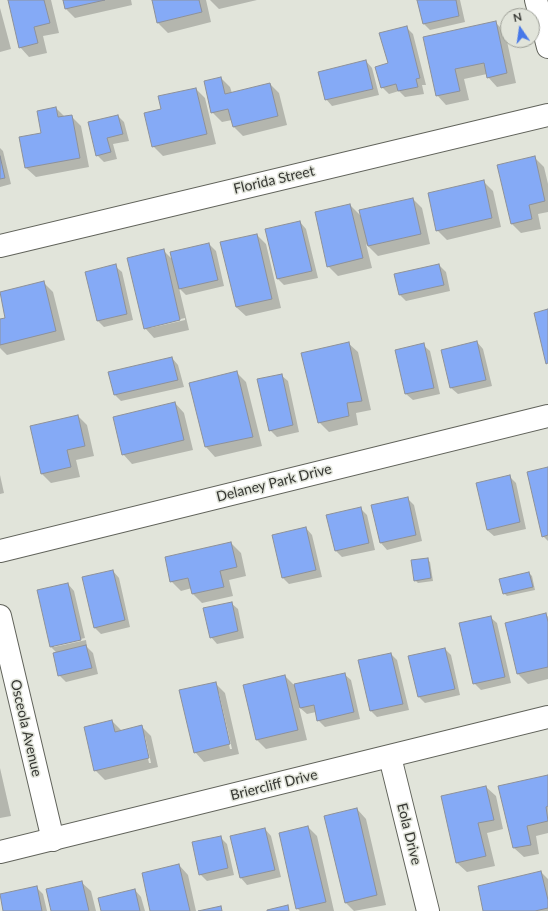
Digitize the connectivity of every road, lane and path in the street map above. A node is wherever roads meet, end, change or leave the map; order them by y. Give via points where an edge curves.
1 (536, 0) edge
2 (548, 47) edge
3 (548, 115) edge
4 (0, 246) edge
5 (548, 416) edge
6 (0, 551) edge
7 (0, 616) edge
8 (548, 717) edge
9 (390, 757) junction
10 (53, 840) junction
11 (0, 852) edge
12 (428, 911) edge

1 - 2 street
3 - 4 street, Florida Street
5 - 6 street, Delaney Park Drive
7 - 10 street, Osceola Avenue
8 - 9 street, Briercliff Drive
9 - 10 street, Briercliff Drive
9 - 12 street, Eola Drive
10 - 11 street, Briercliff Drive

